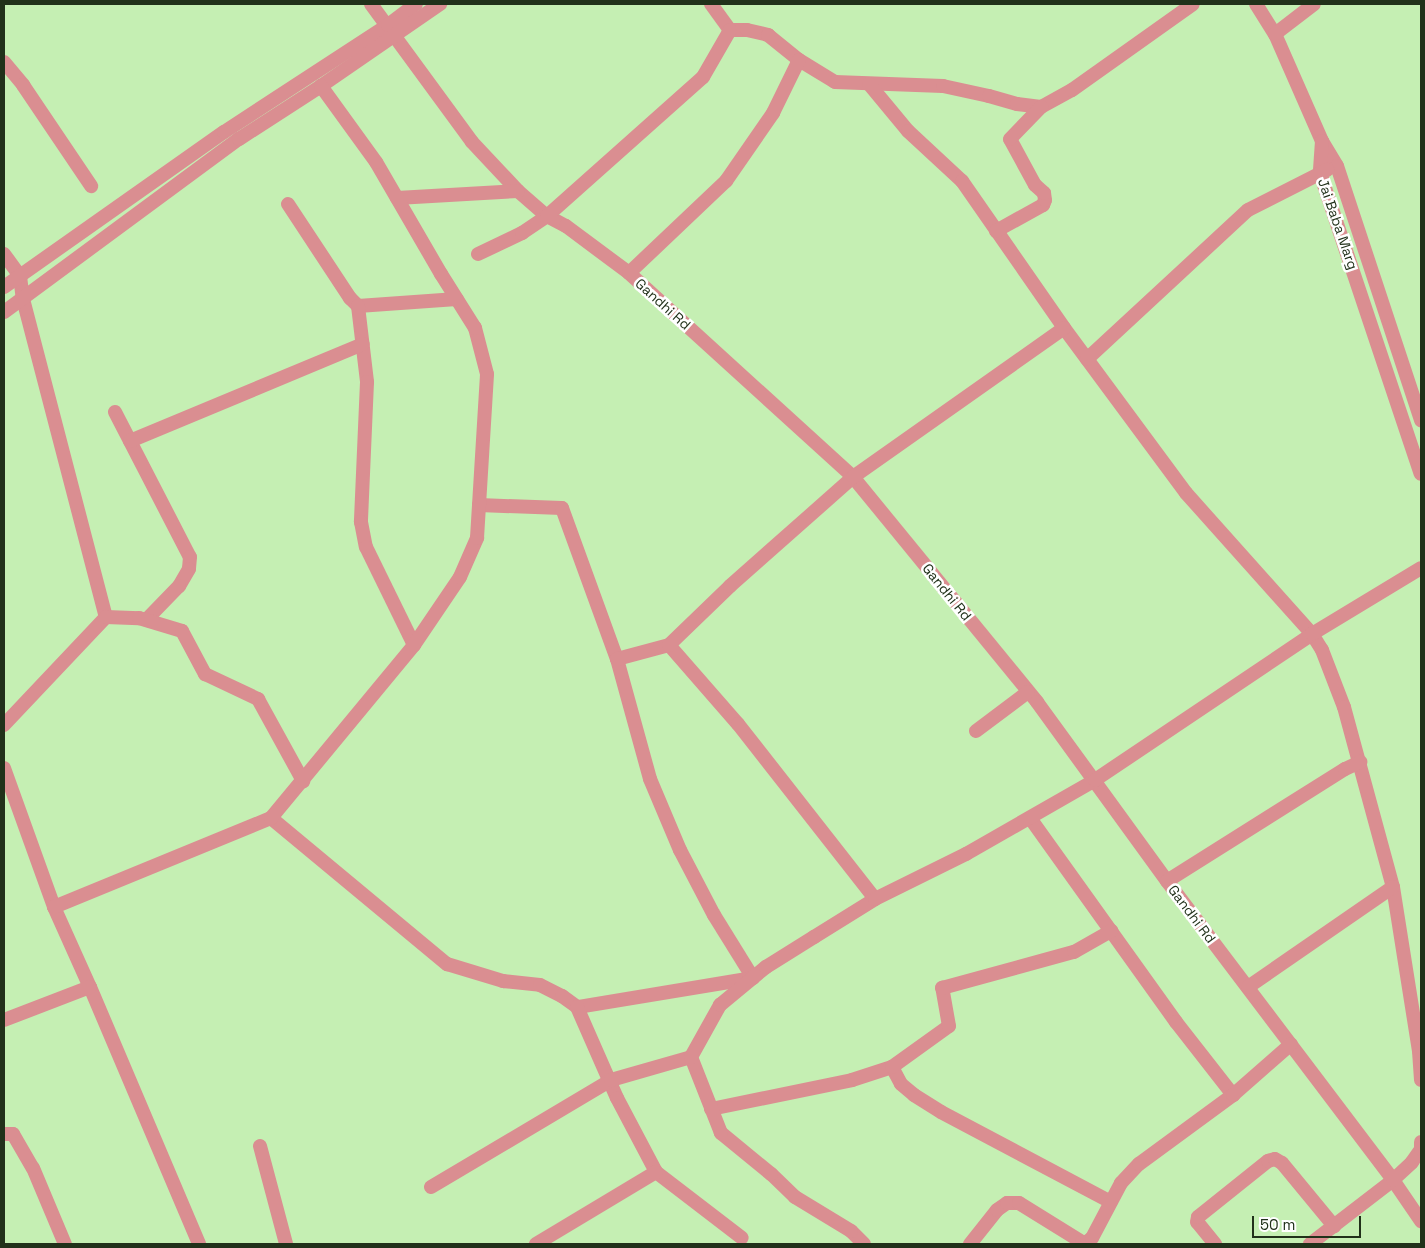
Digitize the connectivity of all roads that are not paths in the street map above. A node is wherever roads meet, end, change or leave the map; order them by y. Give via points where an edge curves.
1 (371, 4) edge
2 (416, 4) edge
3 (440, 4) edge
4 (711, 4) edge
5 (1193, 4) edge
6 (1256, 4) edge
7 (1314, 4) edge
8 (391, 30) junction
9 (730, 30) junction
10 (1275, 34) junction
11 (799, 60) junction
12 (4, 62) edge
13 (869, 84) junction
14 (321, 86) junction
15 (1041, 107) junction
16 (1322, 141) junction
17 (1336, 166) junction
18 (1320, 173) junction
19 (91, 186) dead end
20 (518, 191) junction
21 (397, 198) junction
22 (288, 204) dead end
23 (547, 216) junction
24 (996, 231) junction
25 (1363, 245) junction
26 (1347, 250) junction
27 (4, 254) edge
28 (478, 254) dead end
29 (630, 273) junction
30 (20, 276) junction
31 (4, 287) edge
32 (457, 298) junction
33 (23, 299) junction
34 (358, 306) junction
35 (4, 312) edge
36 (1064, 328) junction
37 (363, 344) junction
38 (1087, 359) junction
39 (115, 412) dead end
40 (1421, 420) edge
41 (130, 441) junction
42 (1421, 474) edge
43 (853, 477) junction
44 (479, 505) junction
45 (1421, 568) edge
46 (106, 617) junction
47 (146, 620) junction
48 (1312, 634) junction
49 (414, 645) junction
50 (670, 645) junction
51 (617, 659) junction
52 (1028, 692) junction
53 (4, 725) edge
54 (976, 732) dead end
55 (1360, 762) junction
56 (4, 768) edge
57 (1095, 780) junction
58 (302, 781) junction
59 (271, 818) junction
60 (1030, 818) junction
61 (1167, 881) junction
62 (1393, 887) junction
63 (875, 900) junction
64 (54, 907) junction
65 (1111, 931) junction
66 (753, 978) junction
67 (1248, 986) junction
68 (90, 987) junction
69 (577, 1007) junction
70 (4, 1020) edge
71 (1291, 1044) junction
72 (691, 1056) junction
73 (892, 1067) junction
74 (611, 1080) junction
75 (1421, 1080) edge
76 (1233, 1095) junction
77 (711, 1109) junction
78 (4, 1134) edge
79 (1421, 1142) edge
80 (260, 1146) dead end
81 (656, 1172) junction
82 (1393, 1180) junction
83 (431, 1186) dead end
84 (1111, 1202) junction
85 (1421, 1221) edge
86 (1334, 1226) junction
87 (742, 1238) dead end
88 (552, 1240) edge
89 (1089, 1243) edge
90 (65, 1244) edge
91 (199, 1244) edge
92 (286, 1244) edge
93 (536, 1244) edge
94 (864, 1244) edge
95 (970, 1244) edge
96 (1215, 1244) edge
97 (1310, 1244) edge

1 - 8 street, Gandhi Rd
2 - 8 street
3 - 8 street
4 - 9 street
5 - 15 street via 1072,90
6 - 10 street
7 - 10 street
8 - 14 street
8 - 20 street, Gandhi Rd via 472,142
8 - 30 street via 224,132
9 - 11 street via 768,35
9 - 23 street via 703,77
10 - 16 street
11 - 13 street via 835,82
11 - 29 street via 773,113 726,181
12 - 19 street
13 - 15 street via 943,86
13 - 24 street via 908,131 962,181
14 - 21 street via 376,162
14 - 33 street via 239,139
15 - 24 street via 1010,138 1035,185 1044,193 1045,200 1036,209
16 - 17 street, Jai Baba Marg
16 - 18 street, Jai Baba Marg
17 - 18 street
17 - 25 street, Jai Baba Marg
18 - 26 street, Jai Baba Marg
18 - 38 street via 1248,210
20 - 21 street
20 - 23 street, Gandhi Rd
21 - 32 street
22 - 34 street
23 - 28 street via 522,233
23 - 29 street, Gandhi Rd via 566,226
24 - 36 street
25 - 26 street
25 - 40 street, Jai Baba Marg
26 - 42 street, Jai Baba Marg
27 - 30 street
29 - 43 street, Gandhi Rd
30 - 31 street
30 - 33 street
32 - 34 street
32 - 44 street via 475,328 488,374
33 - 35 street
33 - 46 street
34 - 37 street
36 - 38 street
36 - 43 street
37 - 41 street
37 - 49 street via 367,382 361,522 366,547
38 - 48 street via 1186,493
39 - 41 street
41 - 47 street via 190,557 189,569 179,586
43 - 50 street via 730,586
43 - 52 street, Gandhi Rd
44 - 49 street via 477,538 469,559
44 - 51 street via 562,508
45 - 48 street
46 - 47 street
46 - 53 street
47 - 58 street via 182,631 205,674 258,699
48 - 55 street via 1322,650 1344,707
48 - 57 street
49 - 58 street
50 - 51 street
50 - 63 street via 738,724
51 - 66 street via 650,779 680,850 714,915
52 - 54 street
52 - 57 street, Gandhi Rd
55 - 61 street
55 - 62 street
56 - 64 street
57 - 60 street
57 - 61 street, Gandhi Rd
58 - 59 street
59 - 64 street
59 - 69 street via 447,964 503,982 540,985
60 - 63 street
60 - 65 street
61 - 67 street, Gandhi Rd
62 - 67 street
62 - 75 street
63 - 66 street
64 - 68 street
65 - 73 street via 1074,952 942,988 949,1026
65 - 76 street
66 - 69 street
66 - 72 street via 720,1005
67 - 71 street, Gandhi Rd
68 - 70 street
68 - 91 street
69 - 74 street
71 - 76 street
71 - 82 street, Gandhi Rd
72 - 74 street
72 - 77 street
73 - 77 street via 852,1080
73 - 84 street via 901,1084 914,1095
74 - 81 street via 617,1098
74 - 83 street
76 - 84 street via 1139,1164 1121,1183
77 - 94 street via 721,1133 795,1197 851,1231
78 - 90 street via 14,1134 34,1168
79 - 82 street via 1421,1149 1412,1162
80 - 92 street
81 - 87 street
81 - 88 street
82 - 85 street, Gandhi Rd
82 - 86 street
84 - 89 street
86 - 96 street via 1282,1163 1275,1159 1268,1161 1198,1217 1197,1222
86 - 97 street
88 - 93 street
89 - 95 street via 1082,1242 1019,1204 1007,1203 997,1210

